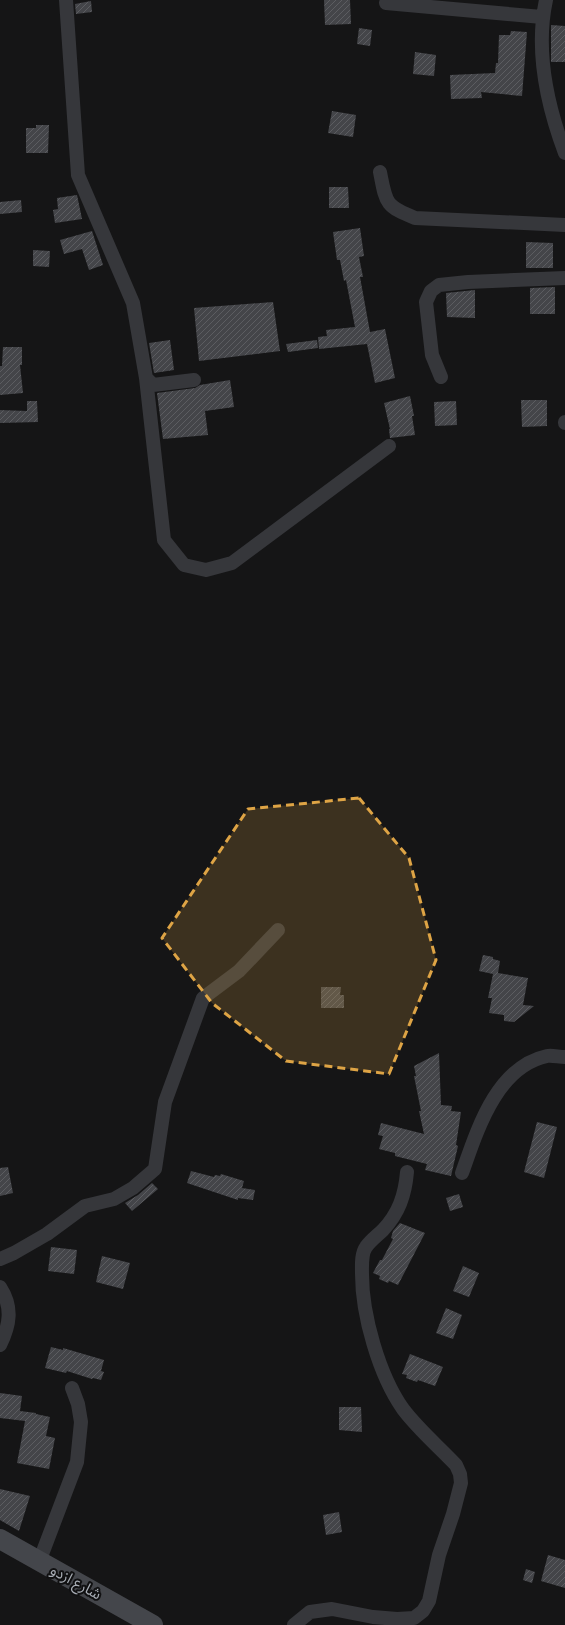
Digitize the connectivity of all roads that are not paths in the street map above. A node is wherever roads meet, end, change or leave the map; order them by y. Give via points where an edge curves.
1 (66, 0) edge
2 (546, 0) edge
3 (386, 3) dead end
4 (542, 17) junction
5 (565, 153) edge
6 (380, 172) dead end
7 (565, 225) edge
8 (565, 278) edge
9 (441, 377) dead end
10 (146, 378) junction
11 (194, 380) dead end
12 (389, 446) dead end
13 (278, 930) dead end
14 (565, 1057) edge
15 (407, 1172) dead end
16 (462, 1173) dead end
17 (0, 1259) edge
18 (0, 1287) edge
19 (0, 1345) edge
20 (72, 1388) dead end
21 (0, 1539) edge
22 (39, 1562) junction
23 (132, 1620) edge
24 (153, 1625) edge
25 (294, 1625) edge

1 - 10 street via 78,175 133,303
2 - 4 street
3 - 4 street
4 - 5 street via 541,52 547,89
6 - 7 street via 385,198 396,210 415,218
8 - 9 street via 439,285 431,292 426,302 432,355
10 - 11 street via 153,385
10 - 12 street via 164,540 184,565 206,570 232,563
13 - 17 street via 240,971 203,998 165,1102 155,1169 133,1188 114,1199 85,1206 47,1234 14,1254
14 - 16 street via 548,1055 536,1059 520,1069 497,1092 480,1123
15 - 25 street via 405,1192 398,1210 390,1222 365,1247 362,1294 380,1362 392,1391 404,1409 456,1464 461,1483 439,1555 429,1601 423,1611 414,1618 397,1619 332,1609 310,1612
18 - 19 street via 5,1295 9,1314 8,1328
20 - 22 street via 81,1422 77,1462
21 - 22 street, شارع ازدو
22 - 23 street, شارع ازدو
23 - 24 street, شارع ازدو

